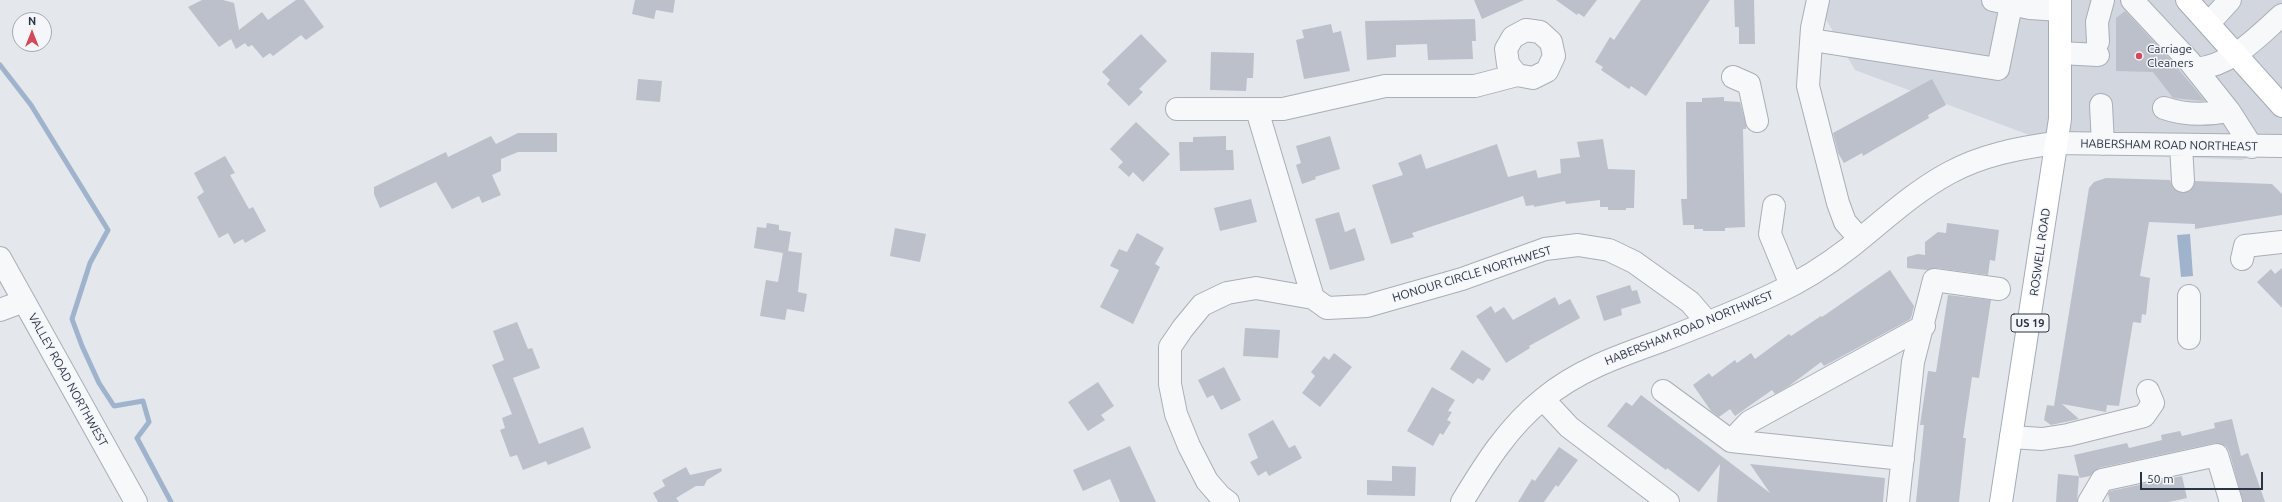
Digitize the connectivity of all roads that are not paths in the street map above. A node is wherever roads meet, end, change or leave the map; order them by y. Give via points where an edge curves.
1 (1818, 0) edge
2 (2103, 0) edge
3 (2132, 0) edge
4 (2187, 0) edge
5 (2230, 0) edge
6 (2278, 0) edge
7 (2282, 1) edge
8 (2006, 2) edge
9 (2060, 5) edge
10 (2282, 15) edge
11 (2209, 23) junction
12 (1812, 40) junction
13 (2060, 54) junction
14 (2237, 55) junction
15 (2196, 69) junction
16 (1517, 75) dead end
17 (1733, 77) dead end
18 (2101, 105) dead end
19 (2282, 106) edge
20 (2164, 108) dead end
21 (1177, 109) dead end
22 (1257, 110) junction
23 (2229, 111) junction
24 (1757, 121) dead end
25 (2055, 143) junction
26 (2103, 144) junction
27 (2181, 146) junction
28 (2282, 146) edge
29 (2252, 147) junction
30 (2183, 181) dead end
31 (1774, 206) dead end
32 (1860, 239) junction
33 (2282, 242) edge
34 (0, 258) edge
35 (2242, 259) dead end
36 (1791, 285) junction
37 (1999, 289) dead end
38 (2189, 296) dead end
39 (1313, 298) junction
40 (24, 301) junction
41 (0, 310) edge
42 (1708, 323) junction
43 (1924, 326) junction
44 (2189, 338) dead end
45 (2148, 391) dead end
46 (1663, 392) dead end
47 (1543, 398) junction
48 (2011, 437) junction
49 (1731, 441) junction
50 (1903, 459) junction
51 (2226, 501) edge
52 (136, 502) edge
53 (1228, 502) edge
54 (1462, 502) edge
55 (1668, 502) edge
56 (1898, 502) edge
57 (2001, 502) edge
58 (2089, 502) edge

1 - 12 street
2 - 13 street via 2097,22 2098,48
3 - 15 street
4 - 11 main road
5 - 11 street
6 - 7 street
8 - 9 street via 2030,8
8 - 12 street via 1998,69
9 - 13 main road, ROSWELL ROAD / US 19
10 - 14 street
11 - 14 main road
12 - 32 street via 1808,70 1811,97 1838,203 1845,222
13 - 25 main road, ROSWELL ROAD / US 19 via 2060,119
14 - 15 street via 2214,66
14 - 19 main road
15 - 23 street
16 - 22 street via 1476,86 1385,86 1283,109
17 - 24 street via 1749,84
18 - 26 street
20 - 23 street via 2180,112 2215,114
21 - 22 street
22 - 39 street
23 - 29 street
25 - 26 street, HABERSHAM ROAD NORTHEAST
25 - 32 street, HABERSHAM ROAD NORTHWEST via 2001,152 1950,173 1914,194
25 - 48 main road, ROSWELL ROAD / US 19
26 - 27 street, HABERSHAM ROAD NORTHEAST
27 - 29 street, HABERSHAM ROAD NORTHEAST
27 - 30 street
28 - 29 street, HABERSHAM ROAD NORTHEAST
31 - 36 street via 1770,234
32 - 36 street, HABERSHAM ROAD NORTHWEST via 1815,272
33 - 35 street via 2245,246
34 - 40 street, VALLEY ROAD NORTHWEST
36 - 42 street, HABERSHAM ROAD NORTHWEST
37 - 43 street via 1934,280
38 - 44 street
39 - 42 street, HONOUR CIRCLE NORTHWEST via 1327,308 1367,306 1462,279 1545,249 1578,245 1608,250 1634,262 1690,302
39 - 53 street, HONOUR CIRCLE NORTHWEST via 1256,288 1227,293 1202,306 1170,347 1170,384 1179,420 1207,481
40 - 41 street
40 - 52 street, VALLEY ROAD NORTHWEST
42 - 47 street, HABERSHAM ROAD NORTHWEST via 1599,364
43 - 49 street via 1749,422
43 - 50 street via 1913,362
45 - 48 street via 2153,403 2144,416 2068,435 2042,439
46 - 49 street
47 - 54 street, HABERSHAM ROAD NORTHWEST via 1496,448
47 - 55 street via 1569,427
48 - 57 main road, ROSWELL ROAD / US 19
49 - 50 street
50 - 56 street
51 - 58 street via 2216,455 2102,480

